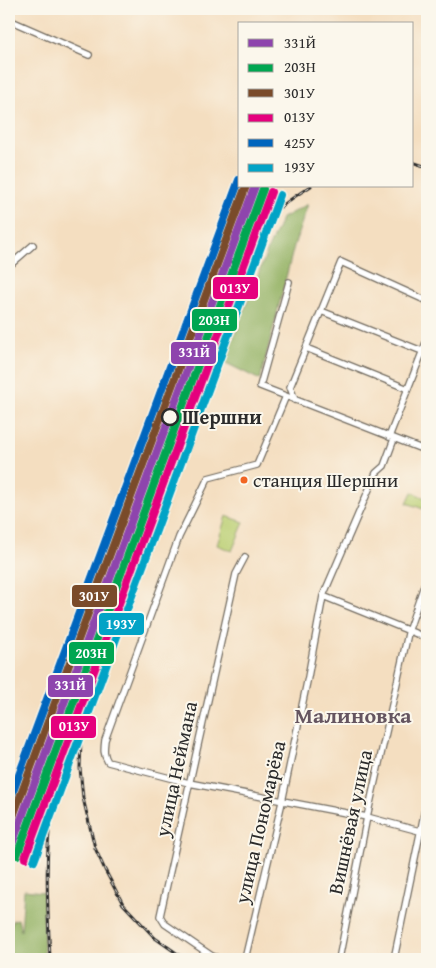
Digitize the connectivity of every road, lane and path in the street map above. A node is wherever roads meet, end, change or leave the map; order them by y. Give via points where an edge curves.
1 (9, 20) edge
2 (88, 55) dead end
3 (33, 245) dead end
4 (9, 266) edge
5 (290, 282) dead end
6 (427, 301) edge
7 (321, 311) junction
8 (427, 340) edge
9 (306, 348) junction
10 (422, 351) junction
11 (408, 389) junction
12 (286, 396) junction
13 (295, 400) junction
14 (392, 438) junction
15 (427, 451) edge
16 (245, 558) dead end
17 (427, 577) edge
18 (323, 596) junction
19 (409, 629) junction
20 (427, 638) edge
21 (189, 783) junction
22 (427, 800) edge
23 (282, 802) junction
24 (367, 817) junction
25 (424, 832) edge
26 (221, 959) edge
27 (245, 959) edge
28 (339, 959) edge
29 (394, 959) edge

1 - 2 street
3 - 4 street
5 - 12 street via 260,386
6 - 7 street via 341,262
7 - 9 street
7 - 10 street
8 - 10 street, улица Пономарёва
9 - 11 street
9 - 13 street via 290,387
10 - 11 street, улица Пономарёва
11 - 14 street, улица Пономарёва
12 - 13 street
12 - 21 street via 257,465 208,478 179,537 105,740 103,752 108,762
13 - 14 street
14 - 15 street
14 - 18 street, улица Пономарёва via 384,466 376,473
16 - 21 street, улица Неймана via 236,574
17 - 19 street, Вишнёвая улица
18 - 19 street
18 - 23 street, улица Пономарёва
19 - 20 street
19 - 24 street, Вишнёвая улица
21 - 23 street
21 - 26 street, улица Неймана via 160,916 164,924
22 - 25 street
23 - 24 street
23 - 27 street, улица Пономарёва
24 - 25 street
24 - 28 street, Вишнёвая улица
25 - 29 street

